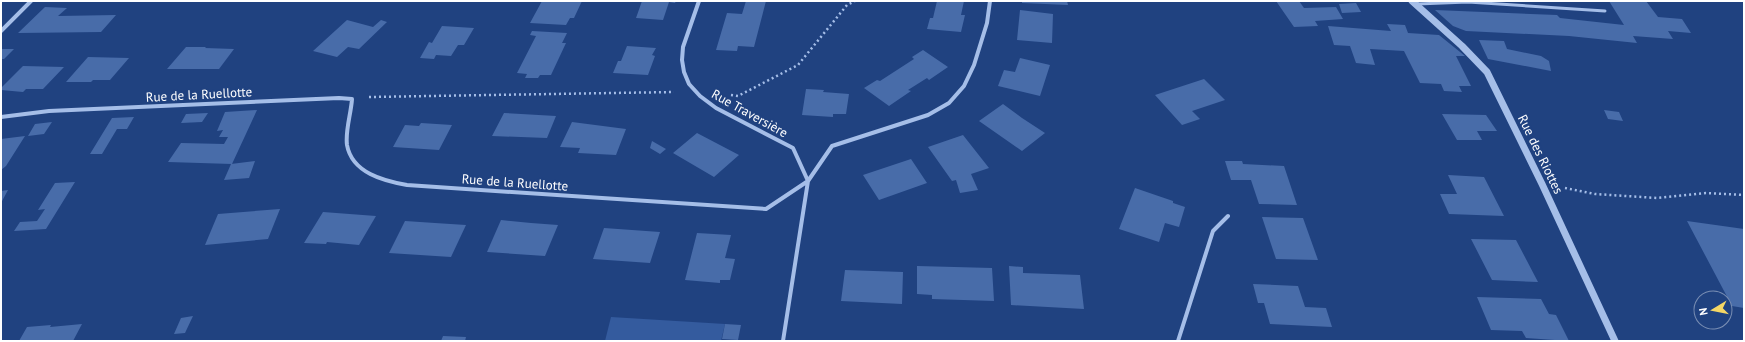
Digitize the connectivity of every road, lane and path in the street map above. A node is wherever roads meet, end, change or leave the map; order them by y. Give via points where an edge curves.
1 (31, 1) edge
2 (699, 1) edge
3 (855, 1) edge
4 (990, 1) edge
5 (1414, 2) edge
6 (1605, 11) dead end
7 (1, 31) edge
8 (694, 91) junction
9 (352, 99) junction
10 (1, 117) edge
11 (808, 181) junction
12 (1542, 184) junction
13 (1744, 195) edge
14 (1228, 216) dead end
15 (783, 341) edge
16 (1178, 341) edge
17 (1615, 341) edge

1 - 7 street
2 - 8 street, Rue Traversière via 681,56 684,74
3 - 8 path via 847,5 798,65 738,96
4 - 11 street, Rue de la Ruellotte via 987,23 974,65 964,86 949,104 928,115 832,146
5 - 6 lane via 1468,2
5 - 12 street, Rue des Riottes via 1486,72
8 - 9 path
8 - 11 street, Rue Traversière via 716,108 793,148
9 - 10 street, Rue de la Ruellotte via 324,98 49,111
9 - 11 street, Rue de la Ruellotte via 347,144 352,156 359,167 395,183 766,209
11 - 15 street
12 - 13 path via 1595,194 1657,198 1706,193
12 - 17 street, Rue des Riottes
14 - 16 street via 1212,231

